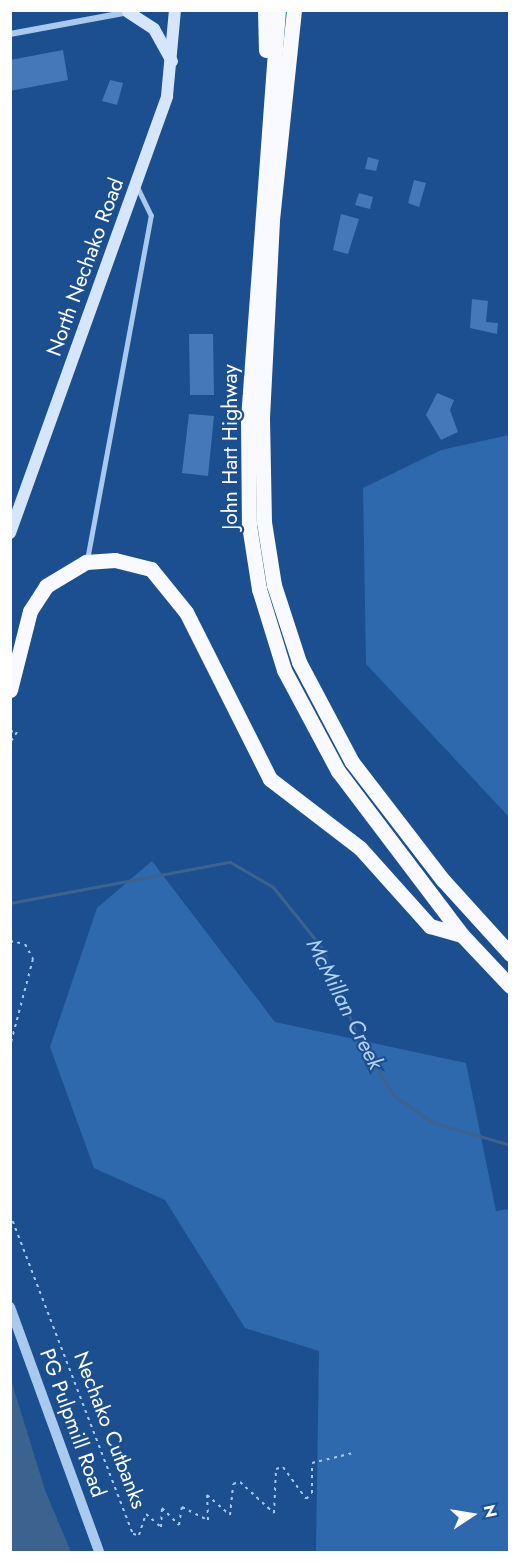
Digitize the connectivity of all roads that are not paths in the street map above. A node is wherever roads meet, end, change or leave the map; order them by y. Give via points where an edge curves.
1 (175, 10) edge
2 (265, 10) edge
3 (278, 10) edge
4 (294, 10) edge
5 (132, 11) edge
6 (10, 34) edge
7 (172, 62) junction
8 (270, 88) junction
9 (136, 183) junction
10 (10, 533) edge
11 (86, 562) junction
12 (10, 690) edge
13 (462, 935) junction
14 (510, 954) edge
15 (510, 986) edge
16 (10, 1307) edge
17 (99, 1552) edge

1 - 7 main road, North Nechako Road
2 - 8 highway
3 - 8 highway, John Hart Highway
4 - 14 highway, John Hart Highway via 272,220 262,418 264,522 274,585 299,662 352,762 436,872
5 - 6 street
5 - 7 main road via 154,29
7 - 9 main road, North Nechako Road via 166,96
8 - 13 highway, John Hart Highway via 248,417 249,525 259,589 284,670 338,771
9 - 10 main road, North Nechako Road
9 - 11 lane via 151,216
11 - 12 highway via 46,586 30,611
11 - 13 highway via 115,560 151,569 170,587 270,779 360,848 430,926
13 - 15 highway, John Hart Highway
16 - 17 street, PG Pulpmill Road

